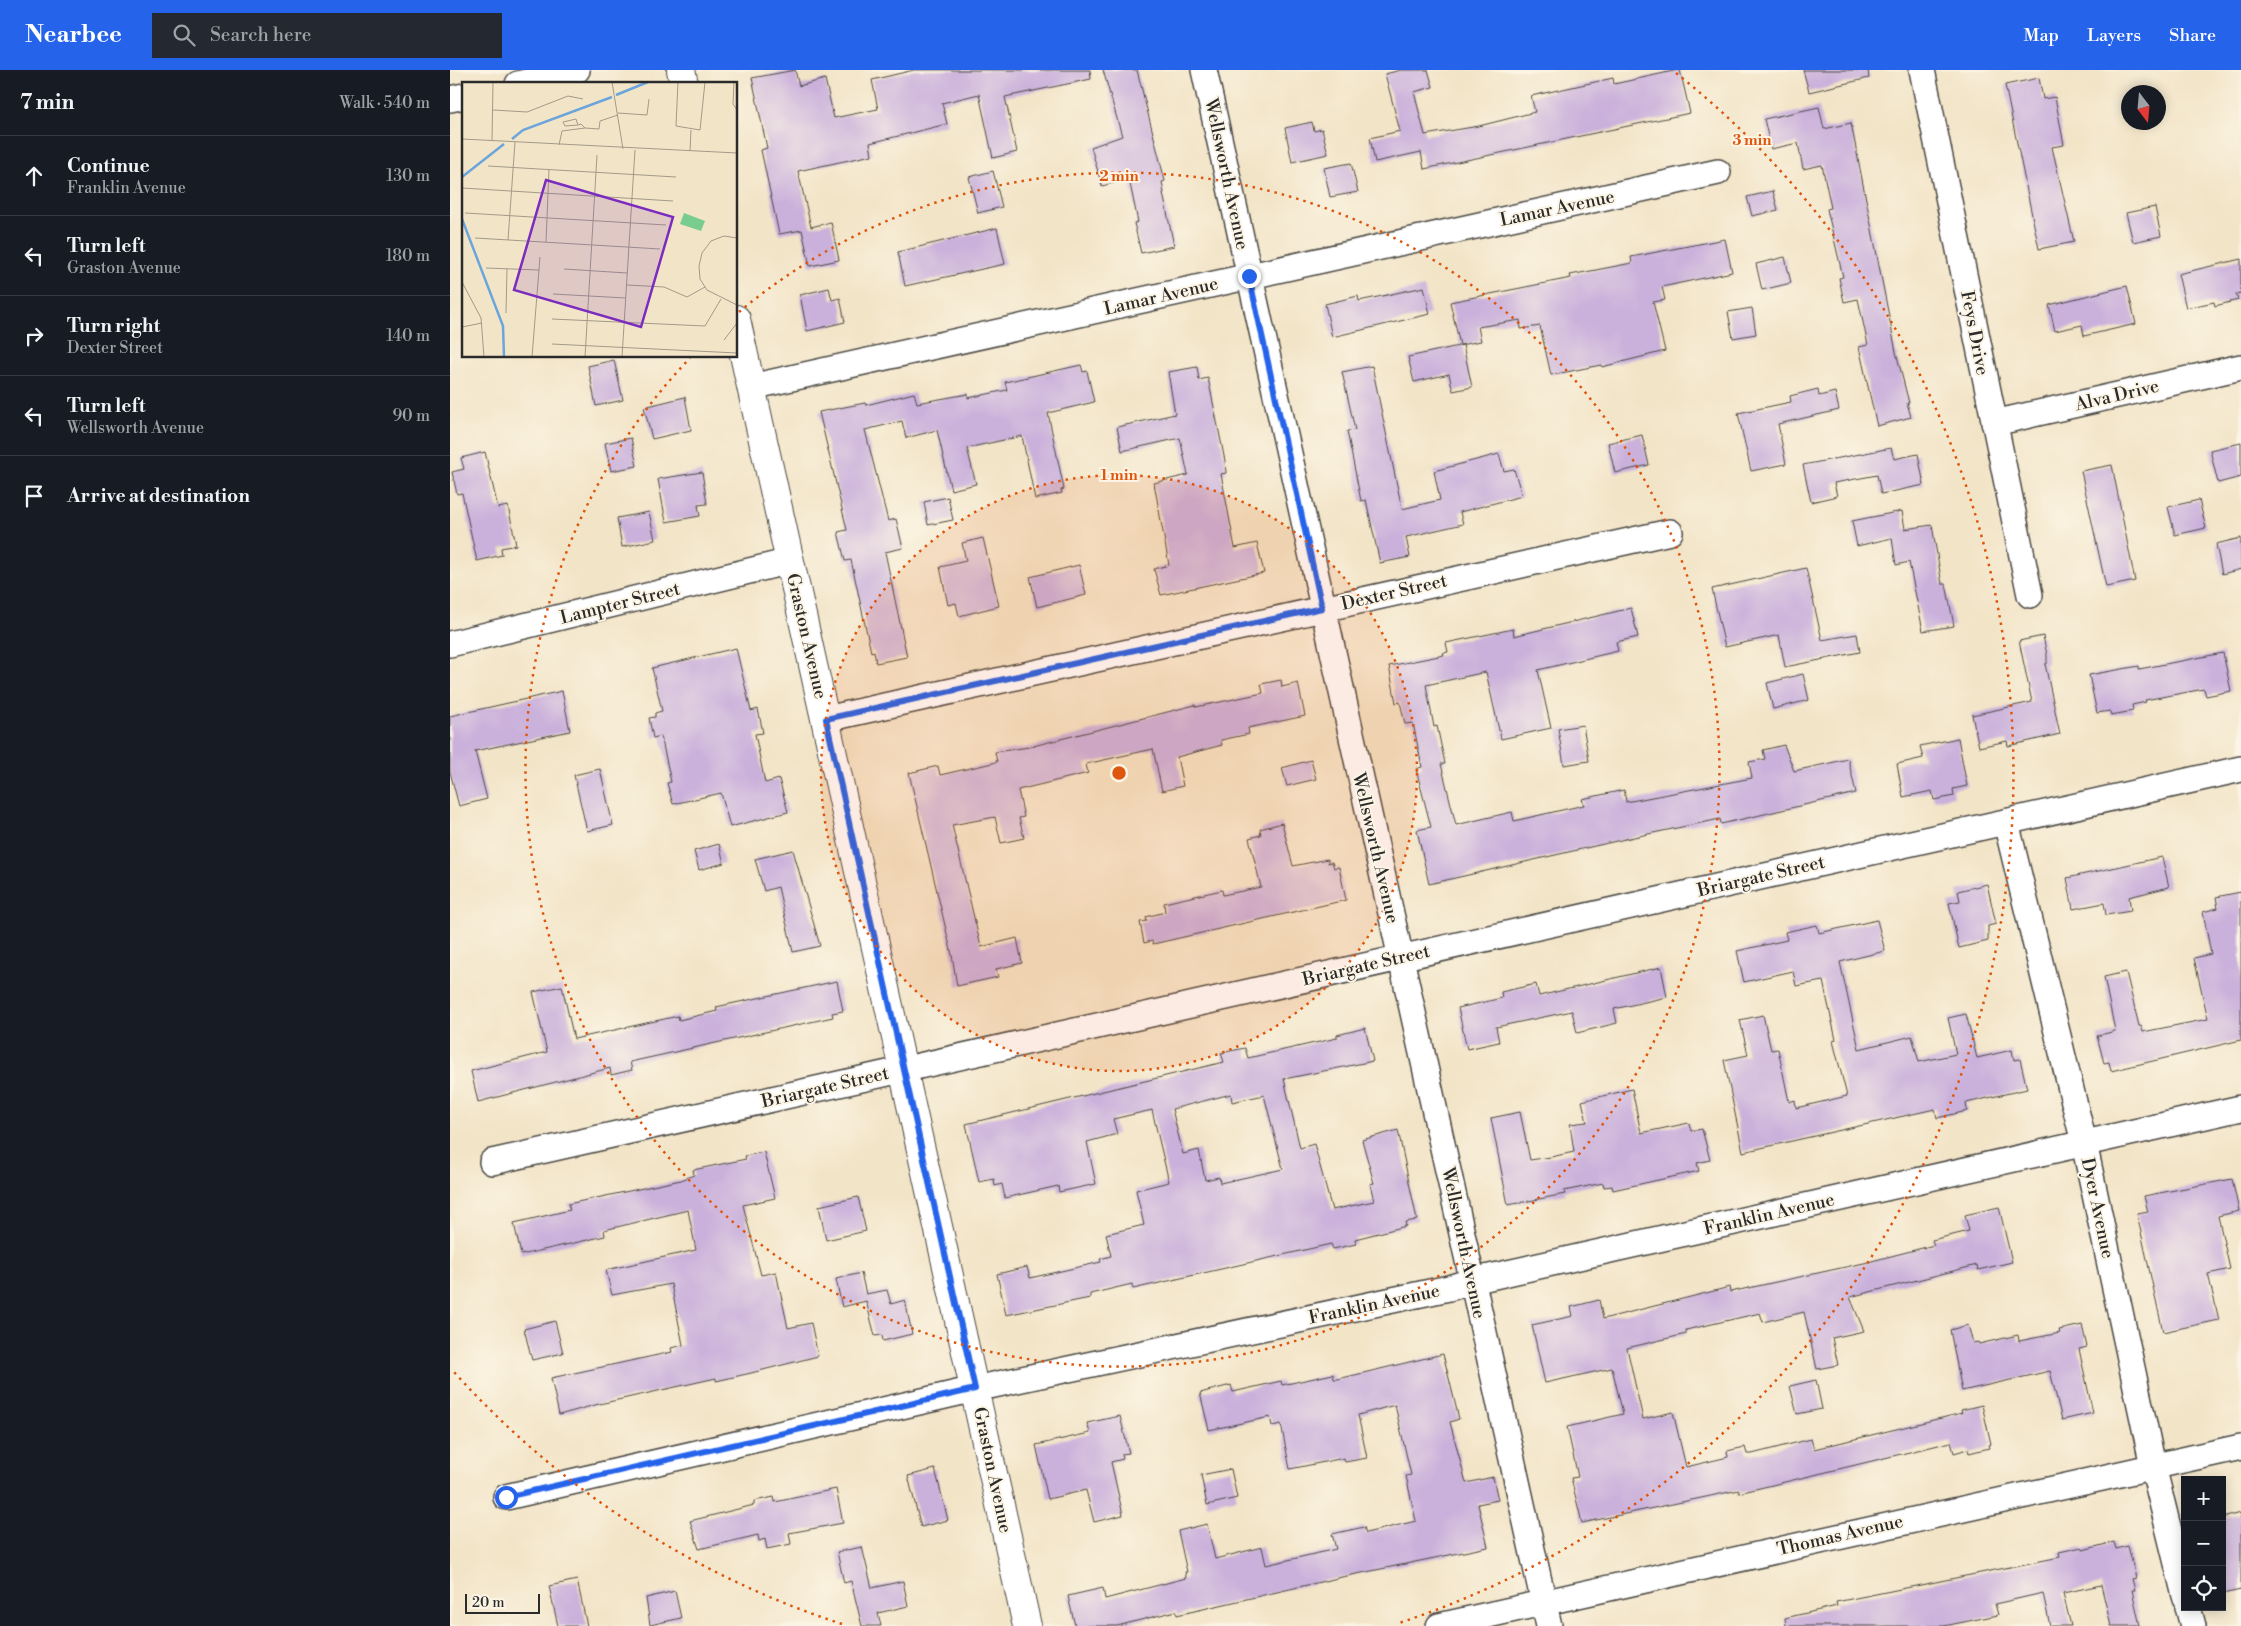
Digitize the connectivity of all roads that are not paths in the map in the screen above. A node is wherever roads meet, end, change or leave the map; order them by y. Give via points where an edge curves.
1 (577, 70) edge
2 (1204, 70) edge
3 (1922, 70) edge
4 (526, 82) edge
5 (1718, 172) dead end
6 (1249, 276) junction
7 (738, 328) edge
8 (2241, 367) edge
9 (751, 387) junction
10 (1994, 423) junction
11 (1670, 532) dead end
12 (790, 561) junction
13 (2030, 596) dead end
14 (1322, 608) junction
15 (450, 644) edge
16 (826, 719) junction
17 (2241, 769) edge
18 (2006, 822) junction
19 (1401, 959) junction
20 (903, 1069) junction
21 (2241, 1108) edge
22 (2084, 1143) junction
23 (492, 1162) dead end
24 (1472, 1281) junction
25 (975, 1389) junction
26 (2241, 1447) edge
27 (2153, 1466) junction
28 (506, 1497) dead end
29 (2181, 1580) edge
30 (2189, 1611) edge
31 (1547, 1615) edge
32 (1027, 1626) edge
33 (1439, 1626) edge
34 (2193, 1626) edge

1 - 4 street
2 - 6 street, Wellsworth Avenue
3 - 10 street, Feys Drive
5 - 6 street, Lamar Avenue
6 - 9 street, Lamar Avenue
6 - 14 street, Wellsworth Avenue
7 - 9 street, Graston Avenue
8 - 10 street, Alva Drive
9 - 12 street, Graston Avenue
10 - 13 street, Feys Drive
11 - 14 street, Dexter Street
12 - 15 street, Lampter Street
12 - 16 street, Graston Avenue
14 - 16 street, Dexter Street
14 - 19 street, Wellsworth Avenue
16 - 20 street, Graston Avenue
17 - 18 street, Briargate Street
18 - 19 street, Briargate Street via 1450,945
18 - 22 street, Dyer Avenue
19 - 20 street, Briargate Street
19 - 24 street, Wellsworth Avenue
20 - 23 street, Briargate Street
20 - 25 street, Graston Avenue
21 - 22 street, Franklin Avenue
22 - 24 street, Franklin Avenue
22 - 27 street, Dyer Avenue
24 - 25 street, Franklin Avenue
24 - 31 street, Wellsworth Avenue
25 - 28 street, Franklin Avenue
25 - 32 street, Graston Avenue
26 - 27 street, Thomas Avenue
27 - 29 street, Dyer Avenue
27 - 31 street, Thomas Avenue
30 - 34 street
31 - 33 street, Thomas Avenue

